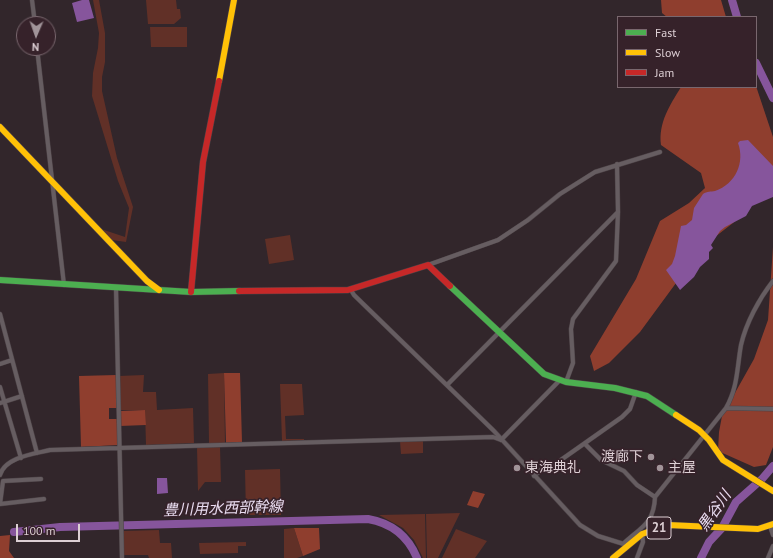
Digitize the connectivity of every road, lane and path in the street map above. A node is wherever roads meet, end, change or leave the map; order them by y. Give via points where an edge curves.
1 (32, 0) edge
2 (234, 0) edge
3 (34, 16) edge
4 (39, 56) edge
5 (0, 127) edge
6 (660, 152) dead end
7 (617, 164) junction
8 (52, 183) junction
9 (618, 212) junction
10 (428, 265) junction
11 (0, 280) edge
12 (773, 281) edge
13 (64, 285) junction
14 (116, 288) junction
15 (159, 290) junction
16 (351, 290) junction
17 (191, 292) junction
18 (0, 314) edge
19 (497, 332) junction
20 (12, 360) junction
21 (0, 364) edge
22 (563, 381) junction
23 (448, 384) junction
24 (0, 387) edge
25 (636, 392) junction
26 (22, 396) junction
27 (2, 402) edge
28 (726, 408) junction
29 (773, 408) edge
30 (704, 436) junction
31 (500, 440) junction
32 (585, 444) junction
33 (119, 447) junction
34 (38, 453) junction
35 (21, 458) junction
36 (0, 475) edge
37 (534, 476) junction
38 (41, 478) dead end
39 (773, 491) edge
40 (655, 497) junction
41 (44, 499) dead end
42 (771, 525) edge
43 (642, 534) junction
44 (773, 535) edge
45 (625, 545) junction
46 (773, 546) edge
47 (639, 557) edge
48 (122, 558) edge
49 (613, 558) edge
50 (769, 558) edge

1 - 3 street
2 - 17 street via 203,162
4 - 8 street
5 - 8 street
6 - 7 street
7 - 9 street
7 - 10 street via 595,172 560,194 498,240
8 - 13 street
8 - 15 street via 147,282
9 - 19 street
9 - 22 street via 616,261 573,319 573,363
10 - 16 street
10 - 19 street
11 - 13 street
12 - 28 street via 754,312 746,332 741,347 735,389
13 - 14 street
14 - 15 street
14 - 33 street
15 - 17 street
16 - 17 street
16 - 23 street
18 - 20 street
19 - 22 street via 544,374
19 - 23 street
20 - 21 street
20 - 26 street
22 - 25 street
22 - 31 street
23 - 31 street
24 - 27 street
25 - 30 street via 647,396
25 - 32 street via 630,409
26 - 27 street
26 - 34 street
27 - 35 street
28 - 29 street
28 - 30 street
30 - 39 street via 723,460
30 - 40 street
31 - 33 street via 485,437
31 - 37 street
32 - 37 street
32 - 40 street via 601,460 624,471 637,485
33 - 34 street
33 - 48 street
34 - 35 street
35 - 36 street via 5,465
37 - 45 street via 580,525 598,536
38 - 41 street via 3,481 0,504
40 - 45 street via 654,513
42 - 43 street, 21 via 758,529 668,525
42 - 44 street
43 - 45 street, 21
43 - 47 street via 643,542
45 - 49 street, 21
46 - 50 street

